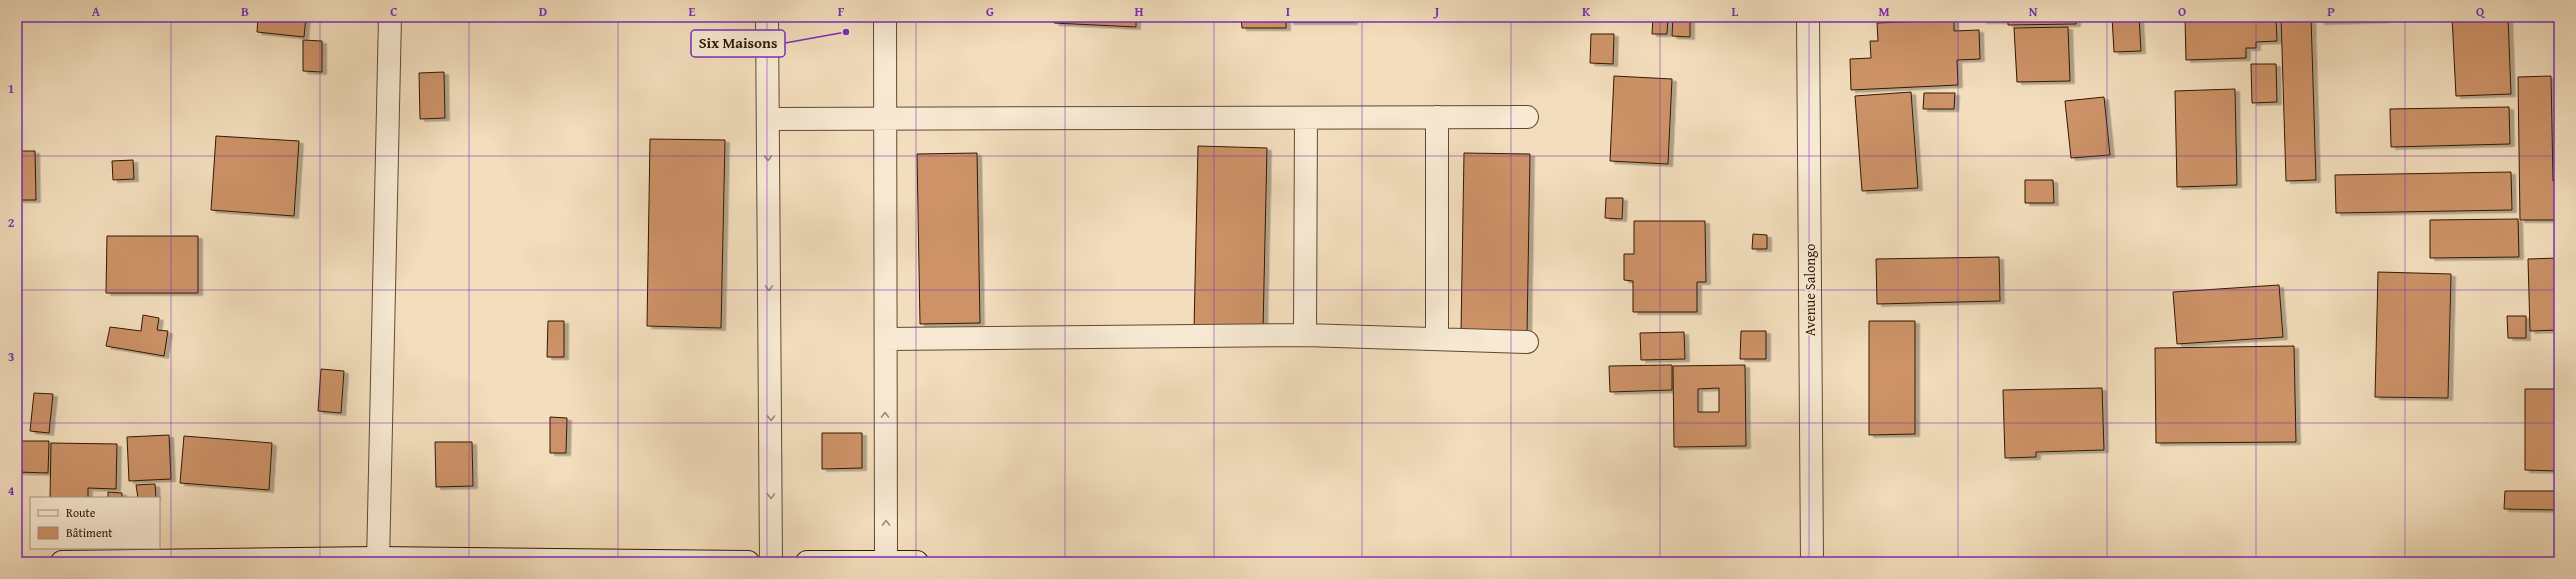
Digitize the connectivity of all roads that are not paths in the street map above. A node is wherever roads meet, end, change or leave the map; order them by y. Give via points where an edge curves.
1 (390, 17) edge
2 (767, 17) edge
3 (885, 17) edge
4 (1808, 17) edge
5 (1438, 117) junction
6 (1527, 117) dead end
7 (1306, 118) junction
8 (768, 119) junction
9 (885, 119) junction
10 (1305, 335) junction
11 (886, 339) junction
12 (1437, 339) junction
13 (1527, 342) dead end
14 (378, 560) edge
15 (62, 562) edge
16 (748, 562) edge
17 (771, 562) edge
18 (807, 562) edge
19 (886, 562) edge
20 (917, 562) edge
21 (1812, 562) edge

1 - 14 street
2 - 8 street
3 - 9 street
4 - 21 street, Avenue Salongo
5 - 6 street
5 - 7 street
5 - 12 street
7 - 9 street
7 - 10 street
8 - 9 street
8 -> 17 street
9 - 11 street
10 - 11 street
10 - 12 street
19 -> 11 street
12 - 13 street
14 - 15 street
14 - 16 street
18 - 19 street
19 - 20 street

